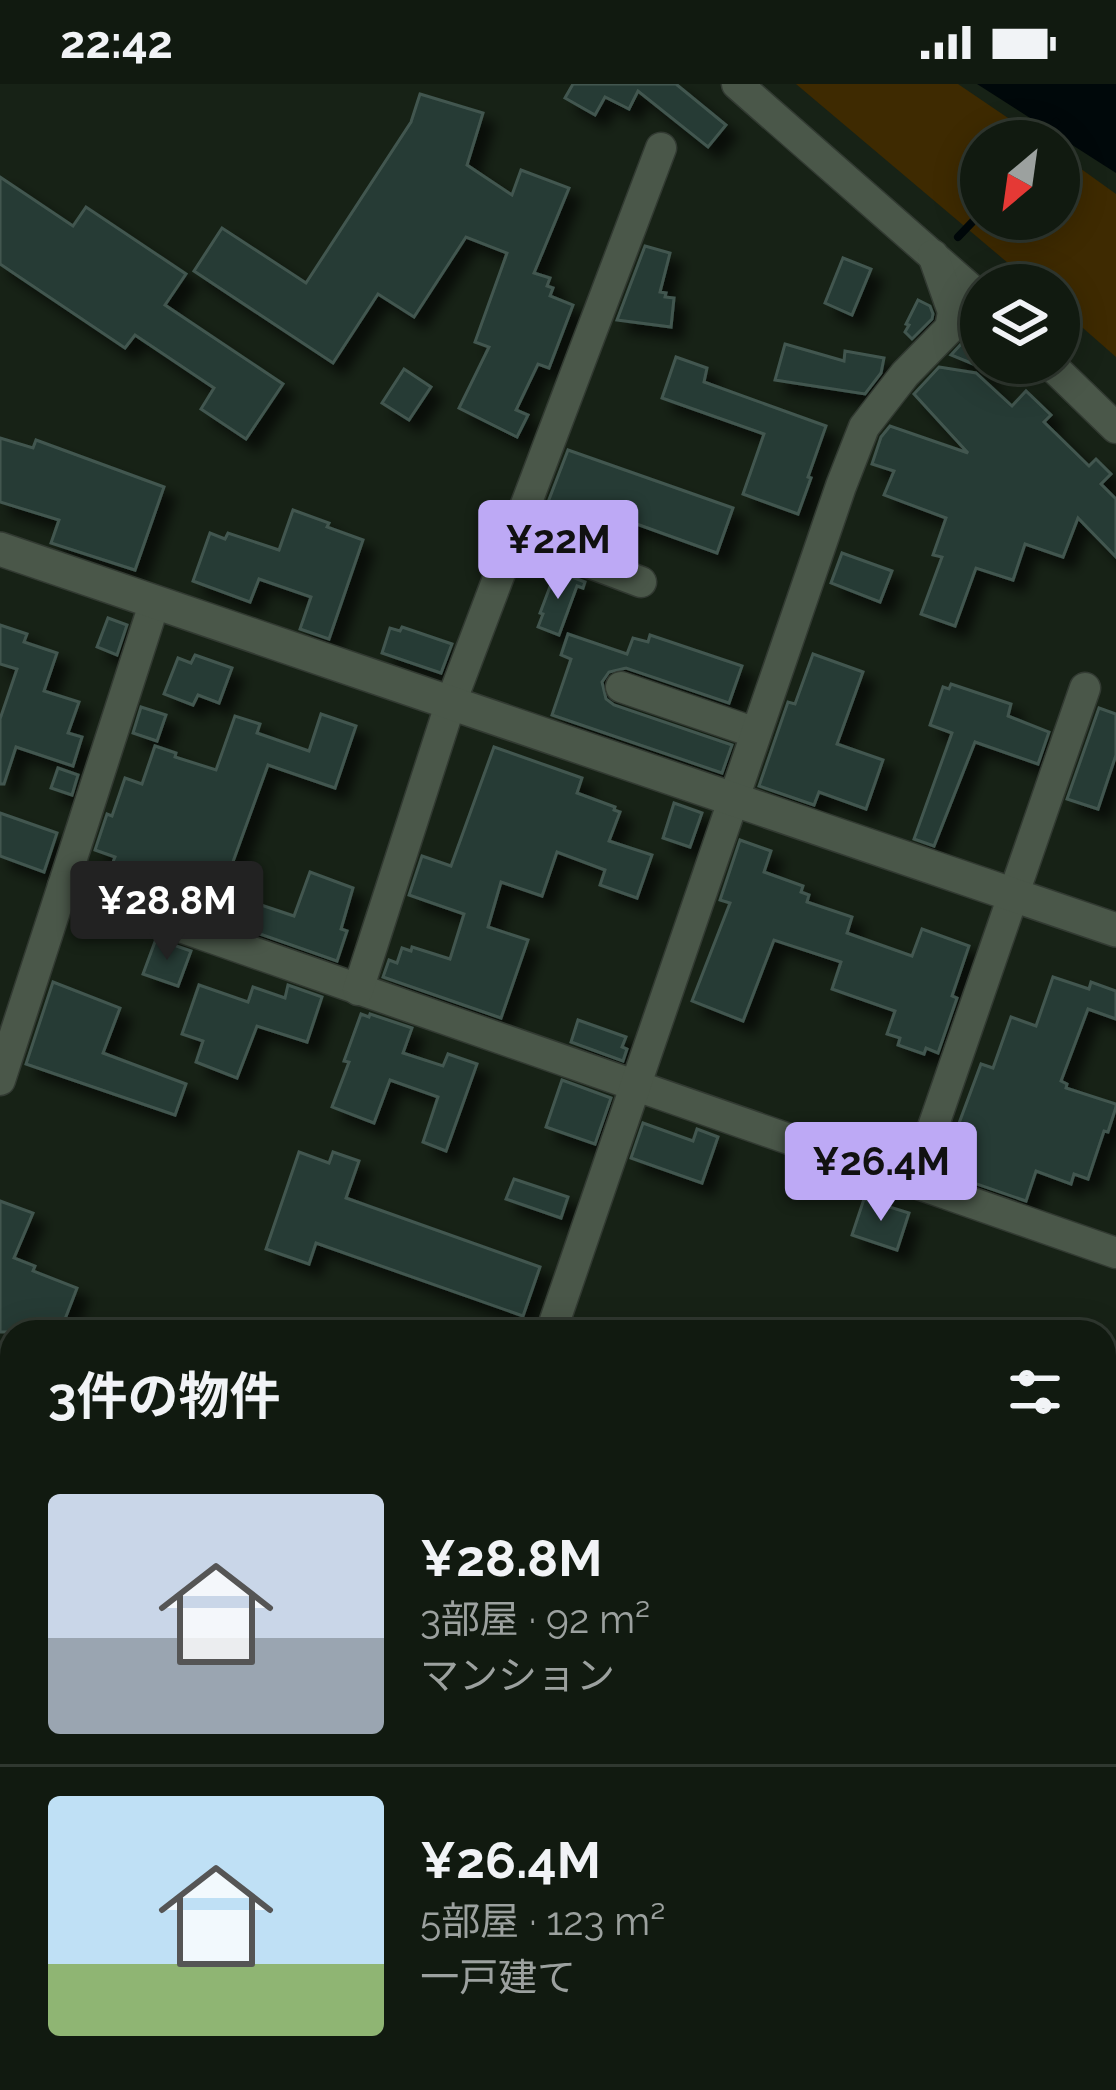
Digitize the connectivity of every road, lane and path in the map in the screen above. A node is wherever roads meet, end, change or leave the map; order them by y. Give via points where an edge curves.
1 (737, 84) edge
2 (661, 148) dead end
3 (933, 255) junction
4 (960, 279) edge
5 (1071, 384) edge
6 (1116, 428) edge
7 (515, 535) junction
8 (0, 549) edge
9 (641, 582) dead end
10 (155, 601) junction
11 (621, 687) dead end
12 (1085, 688) dead end
13 (450, 705) junction
14 (756, 733) junction
15 (732, 801) junction
16 (63, 886) junction
17 (1013, 896) junction
18 (1116, 930) edge
19 (358, 990) junction
20 (1, 1072) edge
21 (637, 1088) junction
22 (914, 1182) junction
23 (1116, 1253) edge
24 (555, 1320) edge

1 - 3 street
2 - 7 street
3 - 4 street
3 - 14 street via 953,312 950,328 864,427
5 - 6 street
7 - 9 street
7 - 13 street
8 - 10 street
10 - 13 street
10 - 16 street
11 - 14 street
12 - 17 street
13 - 15 street
13 - 19 street
14 - 15 street
15 - 17 street
15 - 21 street
16 - 19 street
16 - 20 street
17 - 18 street
17 - 22 street
19 - 21 street
21 - 22 street
21 - 24 street
22 - 23 street

